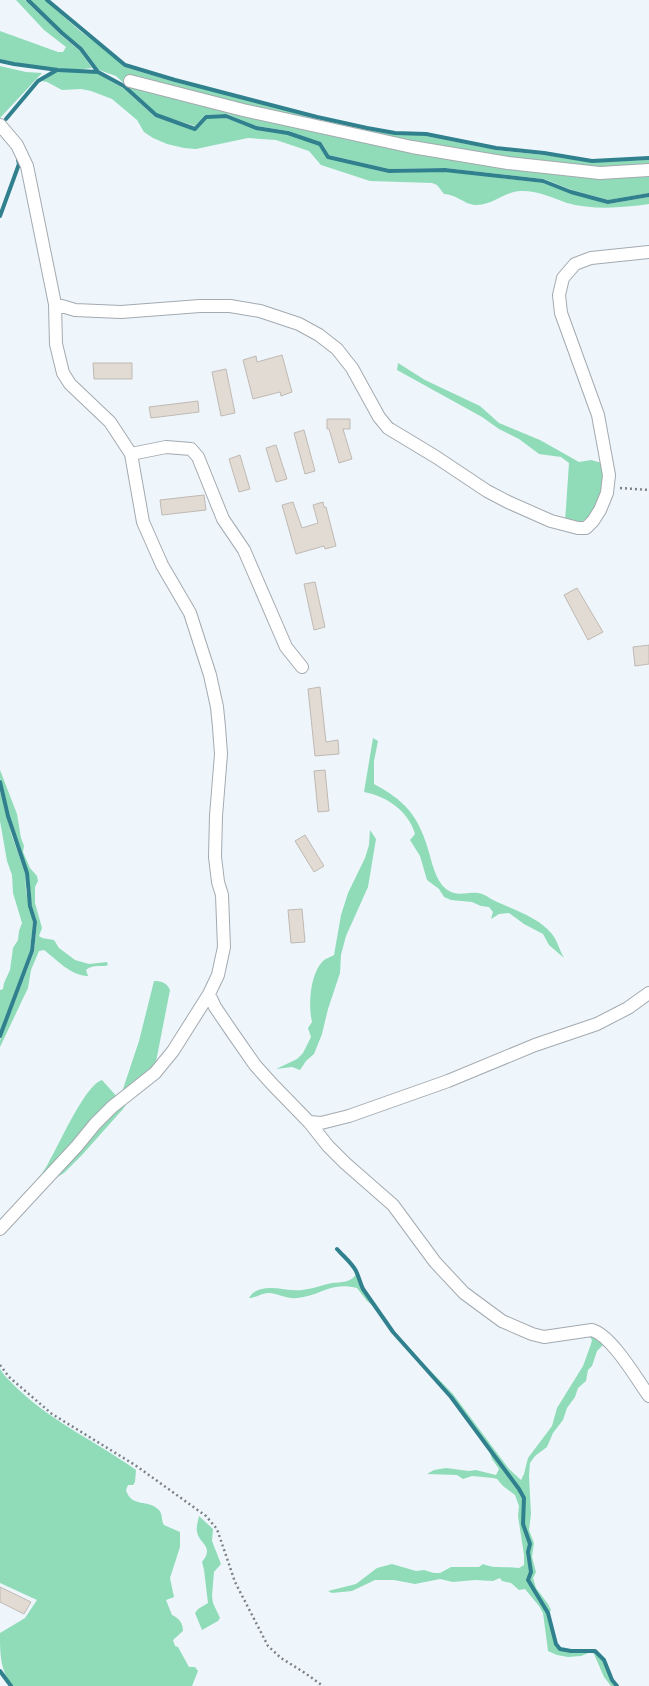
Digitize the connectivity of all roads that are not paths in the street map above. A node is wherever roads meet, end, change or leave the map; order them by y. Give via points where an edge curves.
1 (130, 81) dead end
2 (0, 125) edge
3 (649, 170) edge
4 (649, 252) edge
5 (55, 304) junction
6 (131, 454) junction
7 (302, 667) dead end
8 (649, 993) edge
9 (209, 994) junction
10 (309, 1122) junction
11 (0, 1229) edge
12 (649, 1396) edge

1 - 3 street via 258,113 412,146 508,163 600,172
2 - 5 street via 17,145 27,166
4 - 5 street via 591,258 575,264 563,278 558,295 561,313 598,415 609,475 607,493 600,510 586,528 551,521 508,502 388,428 378,416 352,368 337,349 299,324 260,311 230,306 121,312 75,310
5 - 6 street via 56,344 63,373 70,384 110,422
6 - 7 street via 166,447 191,449 198,457 223,519 244,550 286,647
6 - 9 street via 143,522 162,565 190,612 210,675 217,707 221,754 215,857 222,895 224,947 218,975
8 - 10 street via 628,1008 597,1024 535,1045 448,1081 349,1116 321,1123
9 - 10 street via 215,1007 255,1065
9 - 11 street via 173,1051 155,1073 112,1107
10 - 12 street via 328,1146 393,1206 447,1276 482,1308 507,1324 544,1337 592,1330 598,1332 621,1356

